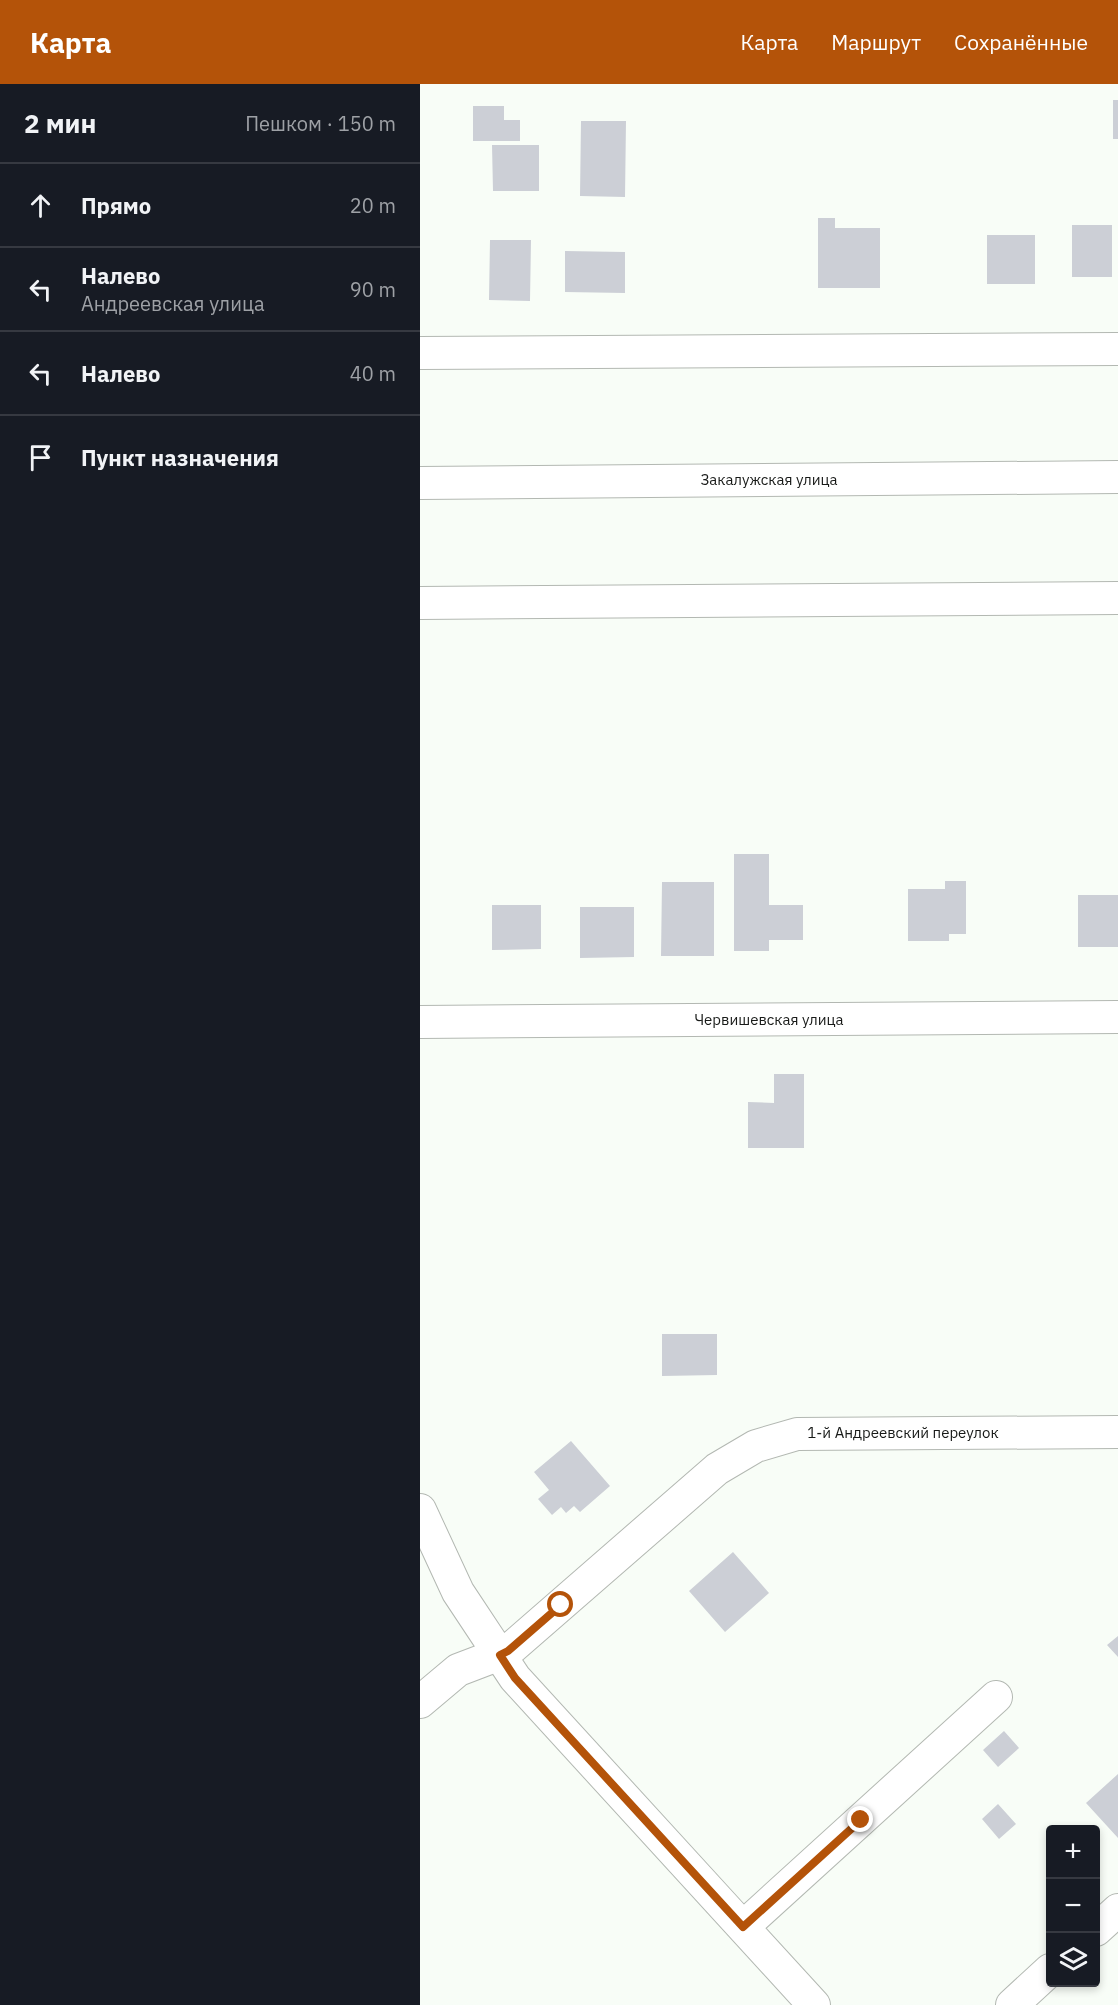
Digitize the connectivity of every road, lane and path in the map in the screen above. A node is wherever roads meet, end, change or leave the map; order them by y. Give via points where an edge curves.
1 (1118, 350) edge
2 (420, 353) edge
3 (1118, 477) edge
4 (420, 483) edge
5 (1118, 598) edge
6 (420, 603) edge
7 (1118, 1017) edge
8 (420, 1022) edge
9 (1118, 1432) edge
10 (420, 1510) edge
11 (500, 1655) junction
12 (996, 1697) dead end
13 (420, 1702) edge
14 (1118, 1910) edge
15 (1100, 1926) edge
16 (743, 1927) junction
17 (1046, 1974) edge
18 (814, 2005) edge
19 (1012, 2005) edge

1 - 2 street
3 - 4 street, Закалужская улица
5 - 6 street
7 - 8 street, Червишевская улица
9 - 11 street, 1-й Андреевский переулок via 797,1434 775,1439 749,1450 701,1481
10 - 11 street via 458,1592
11 - 13 street, 1-й Андреевский переулок via 458,1671
11 - 16 street via 515,1678
12 - 16 street
14 - 15 street
16 - 18 street
17 - 19 street

